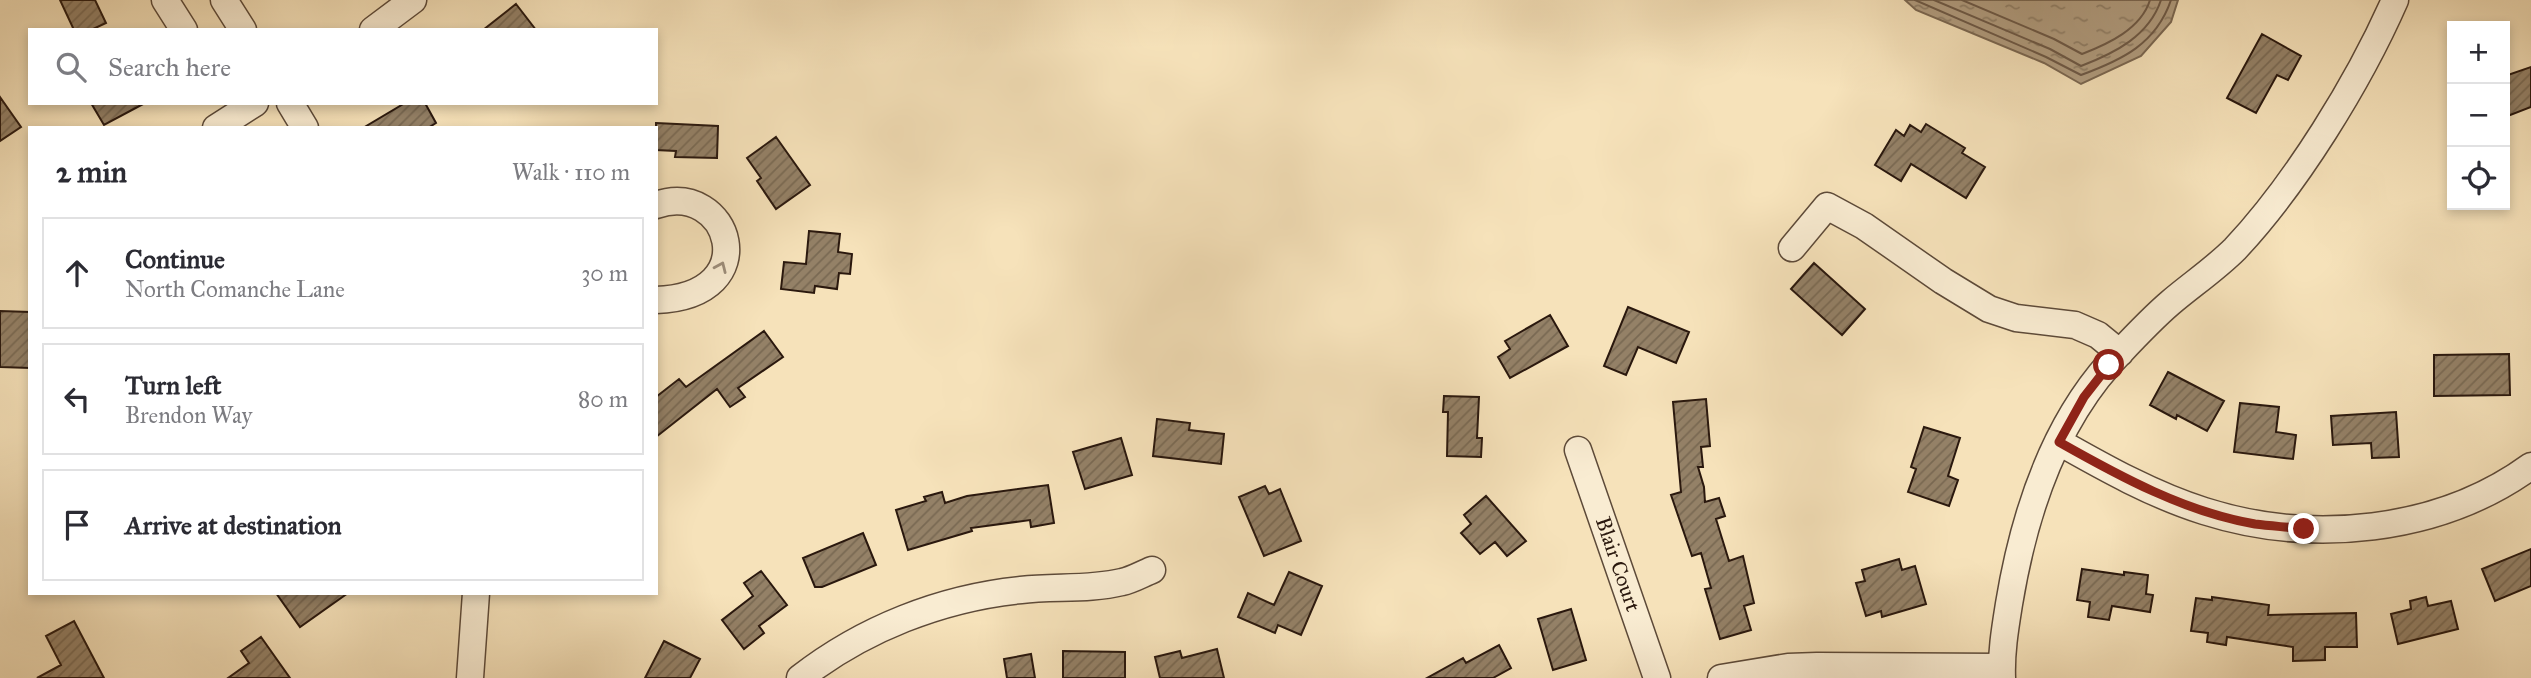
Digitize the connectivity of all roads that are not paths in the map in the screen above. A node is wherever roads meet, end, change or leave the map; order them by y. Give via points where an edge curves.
1 (165, 0) edge
2 (223, 0) edge
3 (414, 0) edge
4 (2395, 0) edge
5 (183, 28) edge
6 (242, 28) edge
7 (376, 28) edge
8 (291, 105) edge
9 (304, 126) edge
10 (658, 204) edge
11 (1792, 248) dead end
12 (658, 300) edge
13 (2120, 353) junction
14 (2059, 442) junction
15 (1578, 450) dead end
16 (2531, 466) edge
17 (1152, 570) dead end
18 (477, 595) edge
19 (2002, 672) edge
20 (470, 678) edge
21 (800, 678) edge
22 (1657, 678) edge
23 (1721, 678) edge

1 - 5 street
2 - 6 street
3 - 7 street
4 - 13 street via 2334,115 2270,206 2236,248
8 - 9 street
12 -> 10 street via 690,295 710,285 726,257 726,240 710,213 685,200
11 - 13 street via 1827,206 1989,309 2016,318 2075,325 2098,335
13 - 14 street via 2084,397
14 - 16 street via 2146,487 2203,510 2253,523 2304,529 2348,529 2417,519 2487,493
14 - 19 street via 2028,513 2017,556
15 - 22 street, Blair Court
17 - 21 street via 1123,582 987,594 933,608 846,646
18 - 20 street
19 - 23 street via 1798,667

